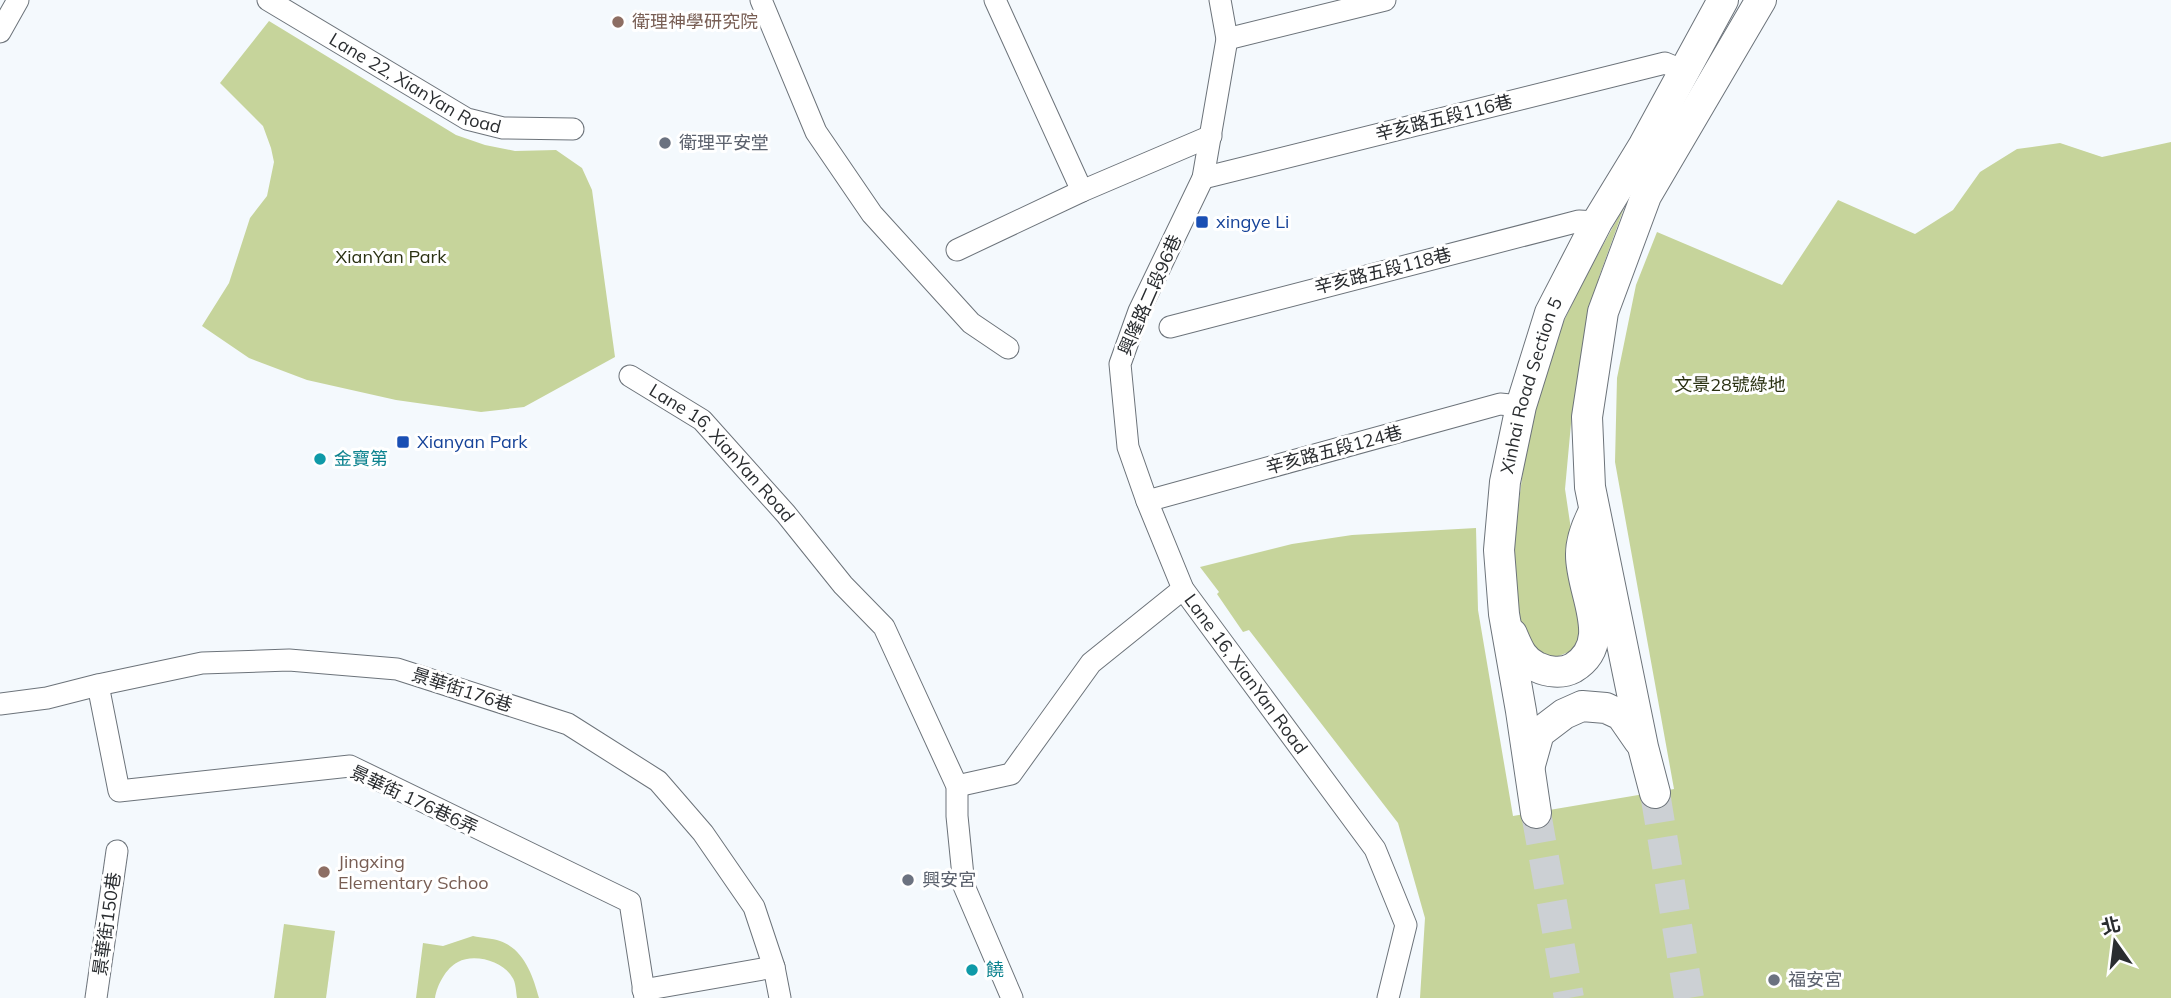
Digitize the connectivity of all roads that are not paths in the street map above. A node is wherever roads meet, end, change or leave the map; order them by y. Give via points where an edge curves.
1 (18, 0) edge
2 (268, 0) edge
3 (761, 0) edge
4 (995, 0) edge
5 (1220, 0) edge
6 (1385, 0) edge
7 (1723, 0) edge
8 (1761, 0) edge
9 (0, 32) edge
10 (1227, 39) junction
11 (1684, 71) junction
12 (573, 129) dead end
13 (1211, 136) junction
14 (1203, 178) junction
15 (1082, 191) junction
16 (1597, 222) junction
17 (957, 250) dead end
18 (1170, 327) dead end
19 (1008, 348) dead end
20 (630, 376) dead end
21 (1521, 406) junction
22 (1147, 501) junction
23 (1595, 509) junction
24 (1183, 589) junction
25 (1504, 614) junction
26 (98, 685) junction
27 (0, 705) edge
28 (1643, 747) junction
29 (1529, 769) junction
30 (957, 786) junction
31 (1656, 793) tunnel mouth
32 (1536, 813) tunnel mouth
33 (117, 851) dead end
34 (774, 967) junction
35 (644, 994) edge
36 (96, 998) edge
37 (780, 998) edge
38 (1012, 998) edge
39 (1388, 998) edge

1 - 9 street
2 - 12 street, Lane 22, XianYan Road via 467,118 503,128
3 - 19 street via 816,132 872,214 971,323
4 - 15 street
5 - 10 street, 興隆路二段96巷
6 - 10 street
7 - 11 main road, Xinhai Road Section 5
8 - 23 main road via 1646,196 1603,312 1587,417
10 - 13 street, 興隆路二段96巷
11 - 14 street, 辛亥路五段116巷 via 1665,63
11 - 16 main road, Xinhai Road Section 5
13 - 14 street, 興隆路二段96巷
13 - 15 street
14 - 22 street, 興隆路二段96巷 via 1139,311 1120,364 1128,447
15 - 17 street
16 - 18 street, 辛亥路五段118巷 via 1579,221
16 - 21 main road, Xinhai Road Section 5 via 1550,313
20 - 30 street, Lane 16, XianYan Road via 702,420 884,627
21 - 22 street, 辛亥路五段124巷 via 1500,404
21 - 25 main road, Xinhai Road Section 5 via 1505,482 1499,550
22 - 24 street, 興隆路二段96巷
23 - 25 main road via 1581,554 1594,626 1592,648 1583,661 1569,671 1545,672 1531,665 1520,654
23 - 28 main road
24 - 30 street, Lane 16, XianYan Road via 1091,663 1011,774
24 - 39 street, Lane 16, XianYan Road via 1374,849 1406,925
25 - 29 main road, Xinhai Road Section 5
26 - 27 street, 景華街176巷
26 - 34 street, 景華街176巷 via 202,663 289,660 353,665 397,669 568,724 658,781 703,833 754,907
26 - 35 street, 景華街 176巷6弄 via 119,791 350,766 630,902
28 - 29 main road via 1621,715 1582,706 1564,713 1539,733
28 - 31 main road
29 - 32 main road, Xinhai Road Section 5
30 - 38 street, Lane 16, XianYan Road via 964,886
33 - 36 street, 景華街150巷
34 - 35 street
34 - 37 street, 景華街176巷

